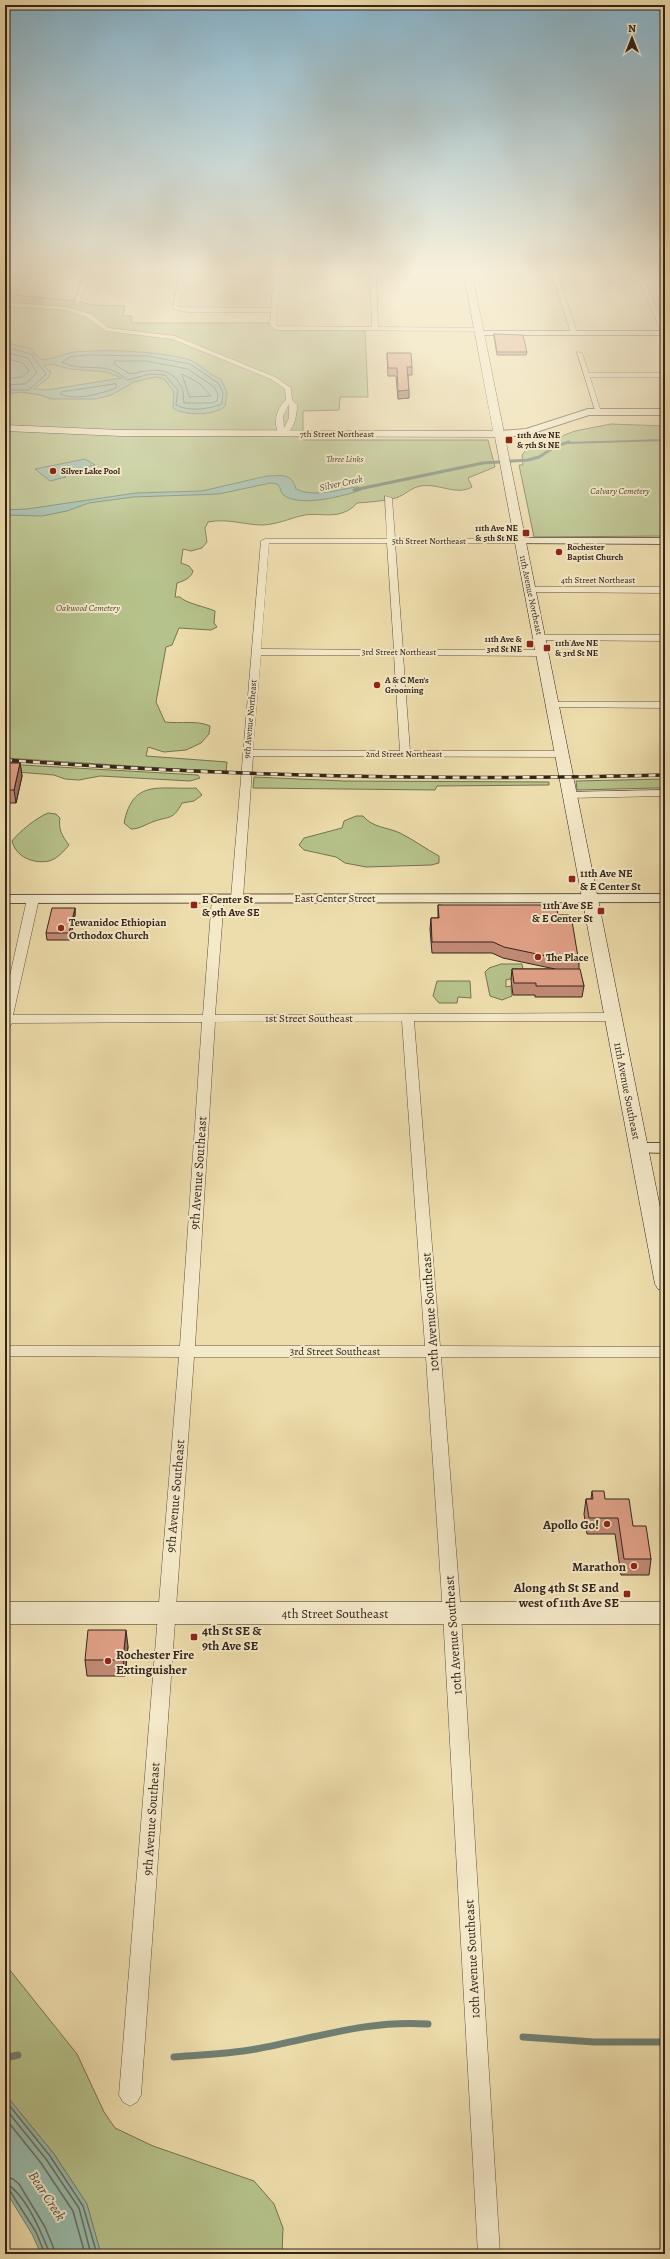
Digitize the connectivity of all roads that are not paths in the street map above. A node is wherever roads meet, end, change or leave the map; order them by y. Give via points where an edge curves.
1 (263, 374) edge
2 (489, 374) edge
3 (586, 375) joint
4 (665, 375) edge
5 (289, 401) junction
6 (598, 412) junction
7 (665, 412) edge
8 (5, 428) edge
9 (282, 433) junction
10 (500, 434) junction
11 (388, 498) dead end
12 (265, 541) joint
13 (391, 541) junction
14 (520, 541) junction
15 (665, 541) edge
16 (530, 590) junction
17 (665, 590) edge
18 (540, 638) junction
19 (665, 638) edge
20 (256, 652) junction
21 (399, 652) junction
22 (543, 652) junction
23 (553, 705) junction
24 (665, 706) edge
25 (247, 753) junction
26 (405, 754) junction
27 (561, 754) junction
28 (665, 793) edge
29 (568, 795) junction
30 (218, 898) junction
31 (236, 898) junction
32 (588, 898) junction
33 (665, 898) edge
34 (5, 899) edge
35 (33, 899) junction
36 (408, 1017) junction
37 (612, 1017) junction
38 (208, 1018) junction
39 (6, 1022) edge
40 (639, 1148) junction
41 (665, 1148) edge
42 (663, 1263) edge
43 (665, 1284) edge
44 (5, 1351) edge
45 (187, 1351) junction
46 (433, 1352) junction
47 (665, 1352) edge
48 (167, 1612) junction
49 (5, 1613) edge
50 (665, 1613) edge
51 (452, 1614) junction
52 (130, 2095) dead end
53 (489, 2254) edge

1 - 5 street via 288,388
2 - 10 main road, 11th Avenue Northeast
3 - 4 street
3 - 6 street
5 - 9 street via 281,410 279,427
5 - 9 street via 294,405 293,421 291,427
6 - 7 street, 7th Street Northeast
6 - 10 street, 7th Street Northeast via 575,415 527,432
8 - 9 main road, 7th Street Northeast via 97,433
9 - 10 main road, 7th Street Northeast
10 - 14 main road, 11th Avenue Northeast
11 - 13 street
12 - 13 street, 5th Street Northeast
12 - 20 street, 9th Avenue Northeast
13 - 14 street, 5th Street Northeast
13 - 21 street
14 - 15 street, 5th Street Northeast
14 - 16 main road, 11th Avenue Northeast
16 - 17 street, 4th Street Northeast
16 - 18 main road, 11th Avenue Northeast
18 - 19 street
18 - 22 main road, 11th Avenue Northeast
20 - 21 street, 3rd Street Northeast
20 - 25 street, 9th Avenue Northeast
21 - 22 street, 3rd Street Northeast
21 - 26 street
22 - 23 main road, 11th Avenue Northeast
23 - 24 street
23 - 27 main road, 11th Avenue Northeast
25 - 26 street, 2nd Street Northeast
25 - 31 street, 9th Avenue Northeast
26 - 27 street, 2nd Street Northeast
27 - 29 main road, 11th Avenue Northeast
28 - 29 street
29 - 32 main road, 11th Avenue Northeast
30 - 31 street, East Center Street
30 - 35 street, East Center Street
30 - 38 street, 9th Avenue Southeast
31 - 32 street, East Center Street
32 - 33 street, East Center Street
32 - 37 main road, 11th Avenue Southeast
34 - 35 street, East Center Street
35 - 39 street
36 - 37 street, 1st Street Southeast
36 - 38 street, 1st Street Southeast
36 - 46 street, 10th Avenue Southeast
37 - 40 main road, 11th Avenue Southeast
38 - 39 street, 1st Street Southeast
38 - 45 street, 9th Avenue Southeast
40 - 41 street
40 - 42 main road, 11th Avenue Southeast
42 - 43 main road, 11th Avenue Southeast
44 - 45 street, 3rd Street Southeast
45 - 46 street, 3rd Street Southeast
45 - 48 street, 9th Avenue Southeast
46 - 47 street, 3rd Street Southeast
46 - 51 street, 10th Avenue Southeast
48 - 49 main road, 4th Street Southeast
48 - 51 main road, 4th Street Southeast
48 - 52 street, 9th Avenue Southeast
50 - 51 main road, 4th Street Southeast
51 - 53 street, 10th Avenue Southeast

